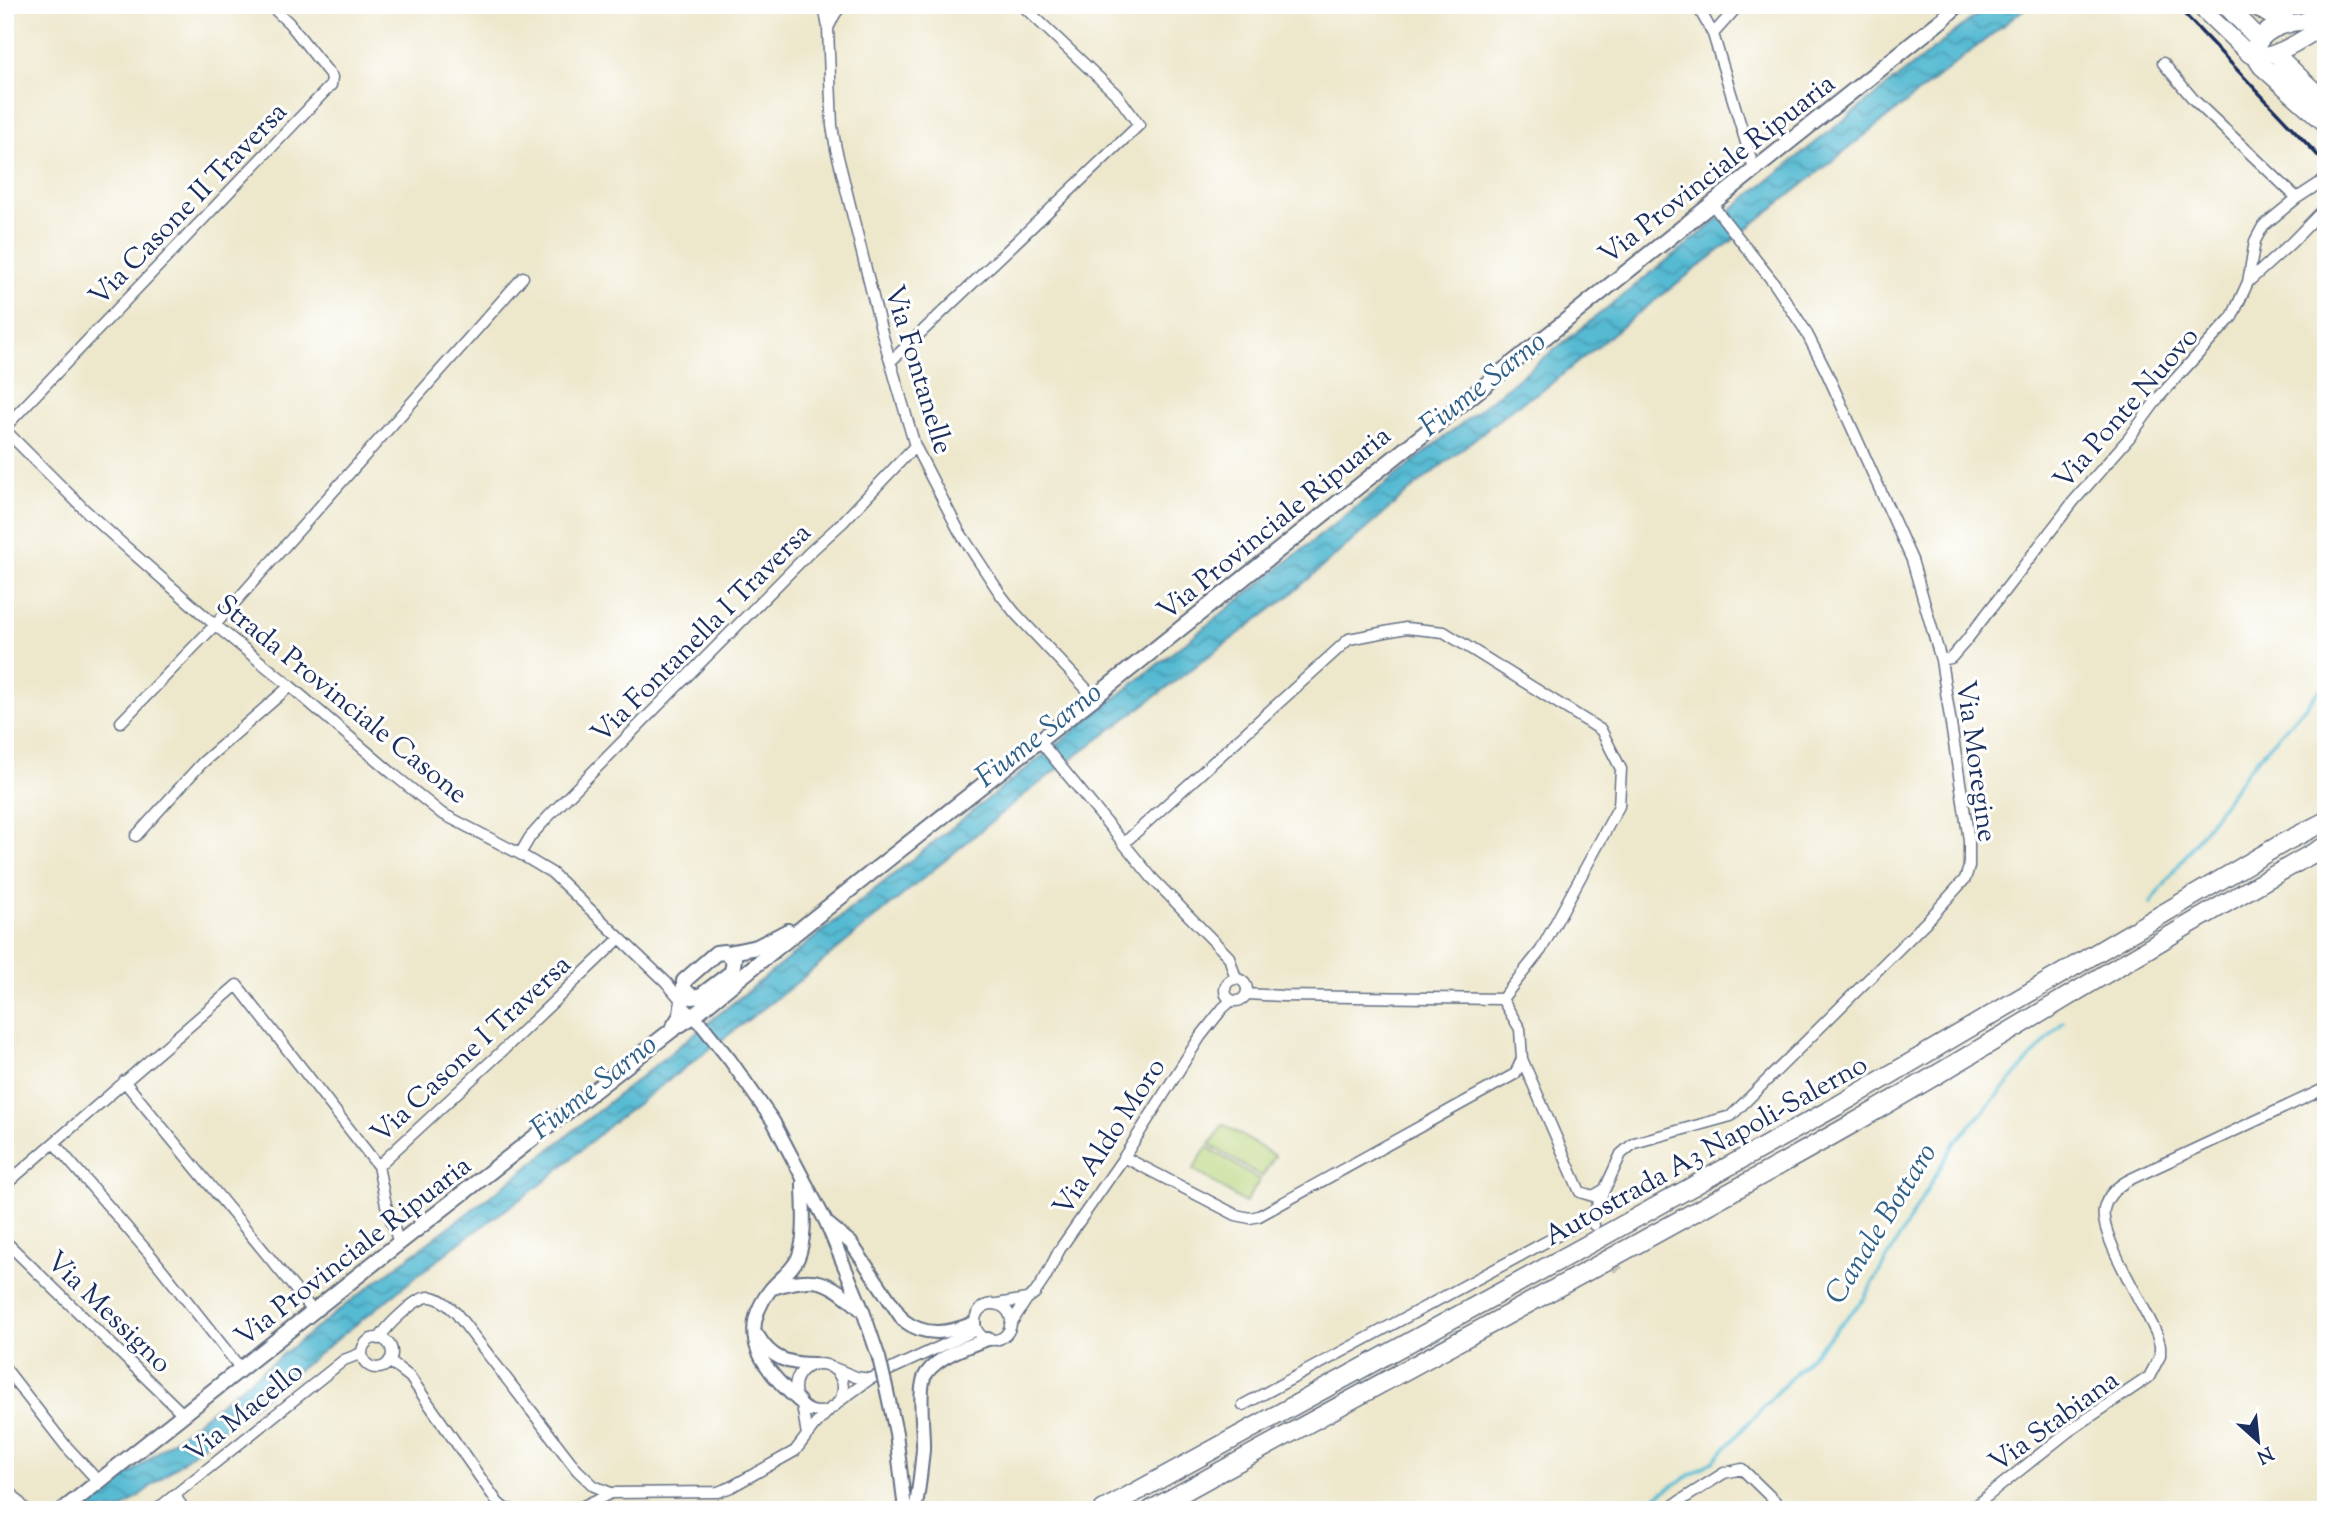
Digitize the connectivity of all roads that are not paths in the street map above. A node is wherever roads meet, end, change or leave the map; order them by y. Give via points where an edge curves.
1 (270, 5) edge
2 (824, 5) edge
3 (842, 5) edge
4 (1022, 5) edge
5 (1697, 5) edge
6 (1739, 5) edge
7 (1958, 5) edge
8 (2198, 5) edge
9 (2226, 5) edge
10 (2254, 5) edge
11 (2326, 10) edge
12 (2288, 23) junction
13 (2326, 25) edge
14 (828, 29) junction
15 (1713, 34) junction
16 (2254, 34) dead end
17 (2256, 58) junction
18 (2281, 60) dead end
19 (2163, 63) dead end
20 (2326, 103) edge
21 (2326, 123) edge
22 (1754, 169) junction
23 (2326, 179) edge
24 (2297, 198) junction
25 (1711, 202) junction
26 (2326, 207) edge
27 (523, 277) dead end
28 (2248, 282) junction
29 (891, 361) junction
30 (5, 428) edge
31 (915, 446) junction
32 (215, 625) junction
33 (1941, 660) junction
34 (290, 686) junction
35 (1094, 697) junction
36 (121, 722) dead end
37 (1041, 743) junction
38 (2326, 821) edge
39 (136, 836) dead end
40 (1123, 844) junction
41 (2326, 846) edge
42 (520, 854) junction
43 (814, 917) junction
44 (620, 938) junction
45 (728, 953) junction
46 (732, 972) junction
47 (1236, 979) junction
48 (666, 982) junction
49 (721, 992) junction
50 (1247, 993) junction
51 (1502, 999) junction
52 (1232, 1000) junction
53 (692, 1002) junction
54 (1521, 1059) junction
55 (124, 1081) junction
56 (2326, 1088) edge
57 (54, 1143) junction
58 (1124, 1157) junction
59 (378, 1166) junction
60 (803, 1178) junction
61 (5, 1185) edge
62 (1605, 1189) junction
63 (826, 1222) junction
64 (5, 1241) edge
65 (399, 1243) junction
66 (771, 1289) junction
67 (1027, 1299) junction
68 (997, 1304) junction
69 (863, 1311) junction
70 (314, 1312) junction
71 (1010, 1325) junction
72 (975, 1326) junction
73 (756, 1333) junction
74 (379, 1339) junction
75 (988, 1339) junction
76 (362, 1353) junction
77 (389, 1361) junction
78 (814, 1364) junction
79 (5, 1368) edge
80 (241, 1368) junction
81 (832, 1368) junction
82 (870, 1379) junction
83 (801, 1403) junction
84 (835, 1405) junction
85 (1243, 1405) dead end
86 (183, 1414) junction
87 (807, 1435) junction
88 (99, 1482) junction
89 (5, 1486) edge
90 (611, 1493) junction
91 (174, 1495) junction
92 (26, 1510) edge
93 (63, 1510) edge
94 (156, 1510) edge
95 (185, 1510) edge
96 (512, 1510) edge
97 (551, 1510) edge
98 (559, 1510) edge
99 (575, 1510) edge
100 (905, 1510) edge
101 (915, 1510) edge
102 (1103, 1510) edge
103 (1151, 1510) edge
104 (1666, 1510) edge
105 (1784, 1510) edge
106 (1970, 1510) edge

1 - 30 street, Via Casone II Traversa via 332,77 331,85
2 - 14 street, Via Fontanelle
3 - 14 street
4 - 29 street via 1118,96 1139,125
5 - 15 street
6 - 15 street
7 - 22 main road, Via Provinciale Ripuaria
8 - 17 highway
9 - 16 highway
10 - 12 highway via 2272,19
11 - 12 highway via 2308,20
12 - 17 highway via 2262,35
13 - 17 highway
14 - 29 street, Via Fontanelle via 836,149
15 - 22 street
17 - 21 highway
18 - 20 highway
19 - 24 street via 2194,100
22 - 25 main road, Via Provinciale Ripuaria
23 - 24 street, Via Ponte Nuovo
24 - 28 street, Via Ponte Nuovo via 2258,234
25 - 33 street, Via Moregine via 1774,283 1826,371 1912,560
25 - 35 main road, Via Provinciale Ripuaria
26 - 28 street
27 - 32 street
28 - 33 street, Via Ponte Nuovo via 2226,325 2159,397 1965,642 1951,658
29 - 31 street, Via Fontanelle
30 - 32 street, Strada Provinciale Casone via 85,510
31 - 35 street, Via Fontanelle via 959,531 1001,595
31 - 42 street, Via Fontanella I Traversa via 548,817
32 - 34 street, Strada Provinciale Casone
32 - 36 street
33 - 62 street, Via Moregine via 1969,841 1965,879 1731,1116 1634,1143 1621,1154
34 - 39 street via 202,763
34 - 42 street, Strada Provinciale Casone via 441,813
35 - 37 main road, Via Provinciale Ripuaria
37 - 40 street
37 - 43 main road, Via Provinciale Ripuaria
38 - 102 highway, Autostrada A3 Napoli-Salerno via 1825,1113
40 - 47 street via 1229,957
40 - 51 street via 1349,639 1406,628 1444,632 1601,730 1621,769 1619,806 1541,950
41 - 103 highway, Autostrada A3 Napoli-Salerno via 1718,1200
42 - 44 street, Strada Provinciale Casone via 552,873
43 - 45 main road, Via Provinciale Ripuaria via 757,947
43 - 49 main road, Via Provinciale Ripuaria
44 - 48 street, Strada Provinciale Casone
44 - 59 street, Via Casone I Traversa
45 - 46 main road via 734,964
45 - 53 main road, Via Provinciale Ripuaria via 716,953
46 - 49 main road
46 - 53 main road, Via Provinciale Ripuaria
47 - 50 street via 1245,983
47 - 52 street via 1225,990
48 - 53 street, Strada Provinciale Casone
48 - 53 street
49 - 53 main road
50 - 51 street
50 - 52 street via 1239,1001
51 - 54 street via 1520,1029
52 - 58 street, Via Aldo Moro via 1200,1037
53 - 60 street via 773,1121
53 - 65 main road, Via Provinciale Ripuaria via 672,1030
54 - 58 street via 1515,1074 1259,1216 1236,1215
54 - 62 street via 1580,1192 1593,1196
55 - 57 street
55 - 59 street via 237,985
55 - 70 street
56 - 106 street, Via Stabiana via 2123,1183 2108,1199 2105,1228 2157,1335 2158,1363 2149,1377 2069,1431
57 - 61 street
57 - 80 street
58 - 67 street, Via Aldo Moro
59 - 65 street, Via Casone I Traversa
60 - 63 street
60 - 66 street via 800,1253
62 - 85 street, Via Moregine via 1593,1221
63 - 69 street
63 - 72 street via 851,1243 912,1327 943,1333
64 - 86 street, Via Messigno
65 - 70 main road, Via Provinciale Ripuaria
66 - 69 street via 794,1281 821,1281
66 - 73 street via 757,1314
67 - 68 street
67 - 71 street, Via Aldo Moro
68 - 71 street via 1009,1314
68 - 72 street via 981,1308
69 - 100 street, bridge via 896,1433
70 - 80 main road, Via Provinciale Ripuaria
71 - 75 street via 1000,1338
72 - 75 street
72 - 82 street
73 - 78 street via 774,1356 793,1364
73 - 83 street via 763,1363
74 - 76 street via 365,1344
74 - 77 street via 390,1348
74 - 90 street via 384,1329 418,1300 437,1297 463,1321 577,1471
75 - 101 street via 953,1354 926,1374 920,1388 923,1450
76 - 77 street via 373,1368
76 - 91 street, Via Macello via 344,1360
77 - 96 street via 410,1377 498,1503
78 - 81 street
78 - 83 street via 798,1376 795,1388
79 - 88 street
80 - 86 main road, Via Provinciale Ripuaria
81 - 82 street
81 - 84 street via 843,1384
82 - 84 street
83 - 84 street via 820,1412
83 - 87 street
84 - 87 street
86 - 88 main road, Via Provinciale Ripuaria
87 - 90 street via 786,1457 718,1492
88 - 93 main road, Via Provinciale Ripuaria
89 - 92 street
90 - 99 street
91 - 94 street, Via Macello
91 - 95 street
97 - 98 street
104 - 105 street via 1724,1473 1742,1469

